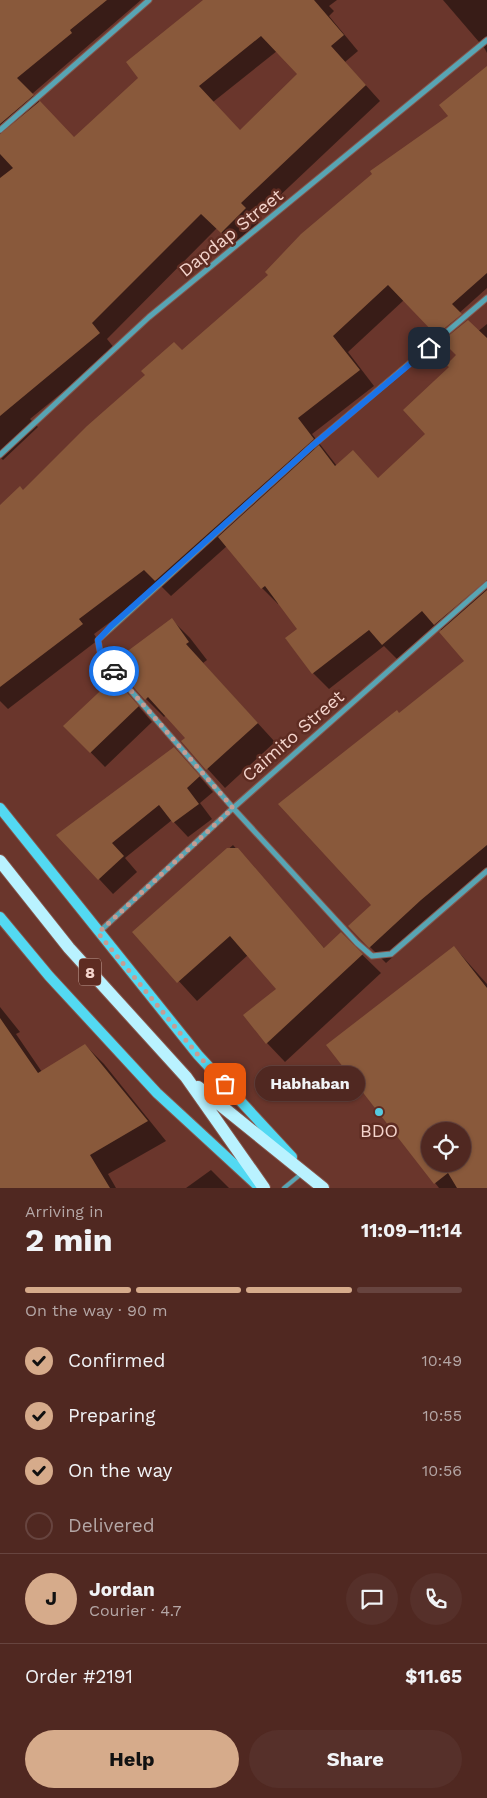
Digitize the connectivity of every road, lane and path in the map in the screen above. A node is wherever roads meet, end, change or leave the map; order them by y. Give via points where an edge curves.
1 (149, 0) edge
2 (487, 40) edge
3 (0, 130) edge
4 (487, 298) edge
5 (0, 455) edge
6 (487, 584) edge
7 (0, 808) edge
8 (233, 808) junction
9 (0, 862) edge
10 (487, 871) edge
11 (0, 917) edge
12 (98, 933) junction
13 (186, 1077) junction
14 (304, 1171) junction
15 (262, 1188) edge
16 (284, 1188) edge
17 (323, 1188) edge

1 - 3 street
2 - 5 street, Dapdap Street via 149,317
4 - 8 street via 312,446 98,640 101,657
6 - 8 street, Caimito Street
7 - 12 main road, 8
8 - 10 street via 372,956 391,954
8 - 12 street, Caimito Street
9 - 13 main road, 8 via 69,948
11 - 15 main road, 8 via 49,976 157,1093
12 - 14 main road, 8 via 198,1055
13 - 14 main road, 8
13 - 15 main road, 8
14 - 16 lane
14 - 17 main road, 8

